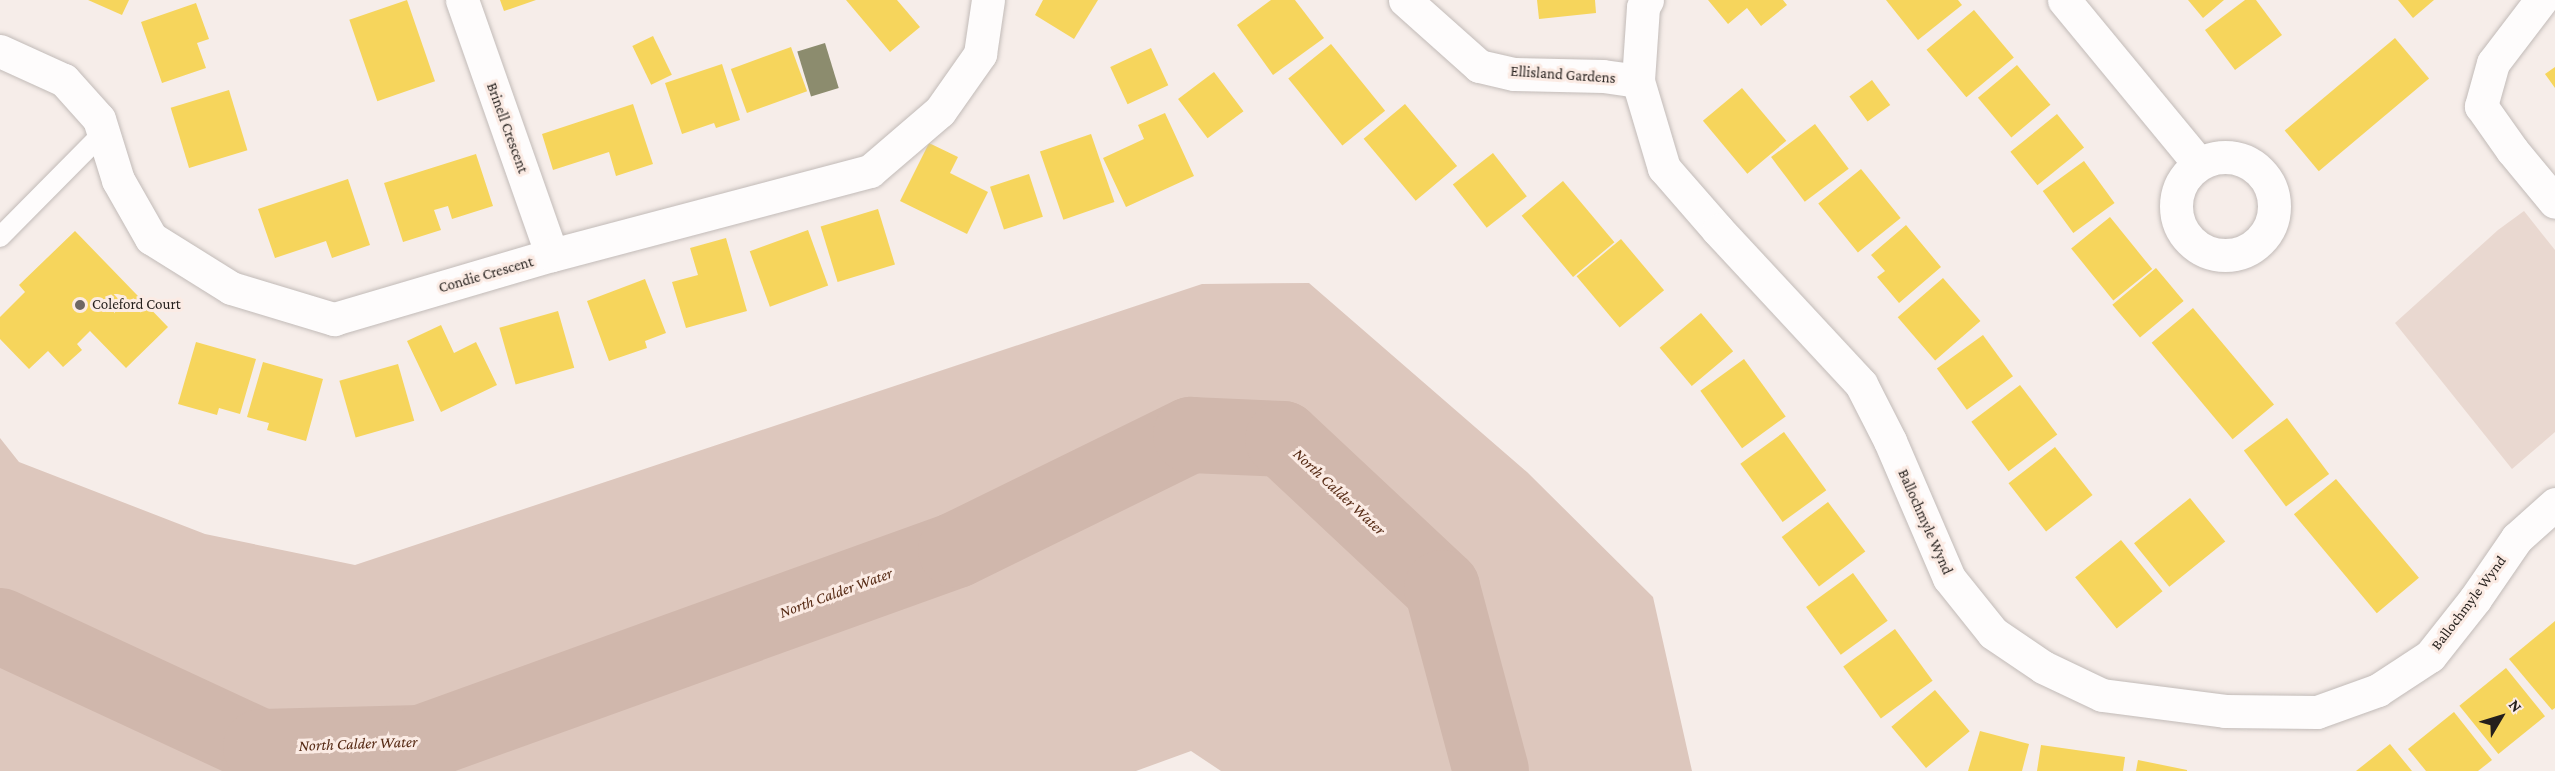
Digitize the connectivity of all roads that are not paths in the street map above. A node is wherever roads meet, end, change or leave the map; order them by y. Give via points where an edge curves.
1 (462, 0) edge
2 (988, 0) edge
3 (1647, 0) edge
4 (2064, 0) edge
5 (2541, 0) edge
6 (1420, 5) edge
7 (0, 51) edge
8 (1638, 81) junction
9 (104, 134) junction
10 (2199, 164) dead end
11 (2555, 202) edge
12 (0, 237) edge
13 (552, 255) junction
14 (2555, 504) edge

1 - 13 street, Brinell Crescent
2 - 13 street, Condie Crescent via 980,54 940,111 870,171
3 - 8 street, Ballochmyle Wynd via 1643,8
4 - 10 street
5 - 11 street via 2493,63 2481,106
6 - 8 street, Ellisland Gardens via 1479,66 1514,74
7 - 9 street, Condie Crescent via 64,80 99,119
8 - 14 street, Ballochmyle Wynd via 1664,168 1861,384 1949,578 1994,633 2043,667 2102,695 2225,711 2317,712 2378,690 2430,656 2517,538
9 - 12 lane
9 - 13 street, Condie Crescent via 118,180 151,238 231,288 334,319

